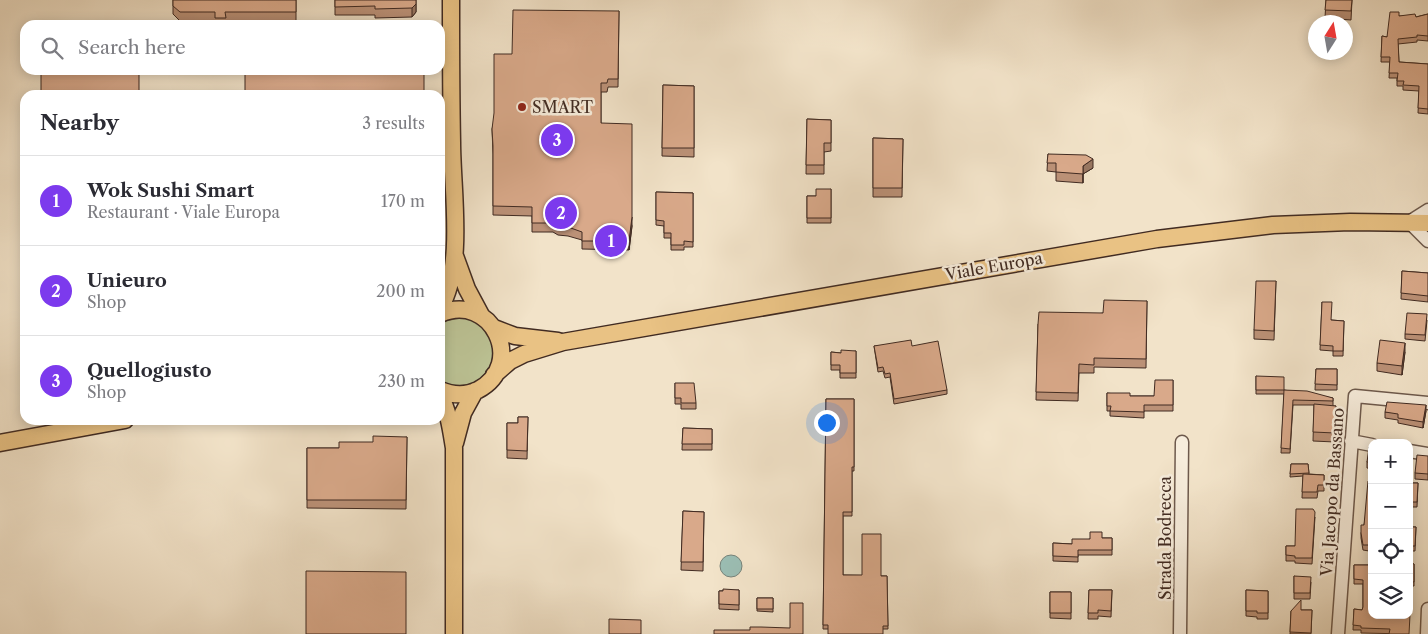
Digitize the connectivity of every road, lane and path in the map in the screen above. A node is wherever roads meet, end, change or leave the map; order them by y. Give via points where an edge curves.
1 (451, 0) edge
2 (1428, 210) edge
3 (1409, 222) junction
4 (1428, 223) edge
5 (1428, 241) edge
6 (455, 256) junction
7 (445, 299) edge
8 (445, 313) edge
9 (482, 317) junction
10 (494, 328) junction
11 (563, 342) junction
12 (494, 375) junction
13 (445, 391) edge
14 (475, 391) junction
15 (1428, 403) edge
16 (445, 407) edge
17 (98, 425) edge
18 (1182, 442) dead end
19 (1352, 442) junction
20 (0, 443) edge
21 (1368, 444) edge
22 (454, 448) junction
23 (1413, 452) edge
24 (1428, 454) edge
25 (1428, 609) edge
26 (454, 634) edge
27 (1180, 634) edge
28 (1338, 634) edge
29 (1427, 634) edge

1 - 6 main road
2 - 3 street
3 - 4 main road, Viale Europa
3 - 5 street
3 - 11 main road, Viale Europa via 1272,225 1157,239
6 - 7 main road
6 - 9 main road
8 - 9 main road, Viale Europa via 458,310
9 - 10 main road, Viale Europa
10 - 11 main road, Viale Europa via 515,336
10 - 12 main road via 501,352
11 - 12 main road, Viale Europa via 524,354
12 - 14 main road, Viale Europa
13 - 14 main road via 459,394
14 - 22 main road via 464,413
15 - 19 street, Via Jacopo da Bassano via 1355,396
16 - 22 main road
17 - 20 main road
18 - 27 street, Strada Bodrecca
19 - 21 street
19 - 28 street, Via Jacopo da Bassano
22 - 26 main road
23 - 24 street
25 - 29 street

